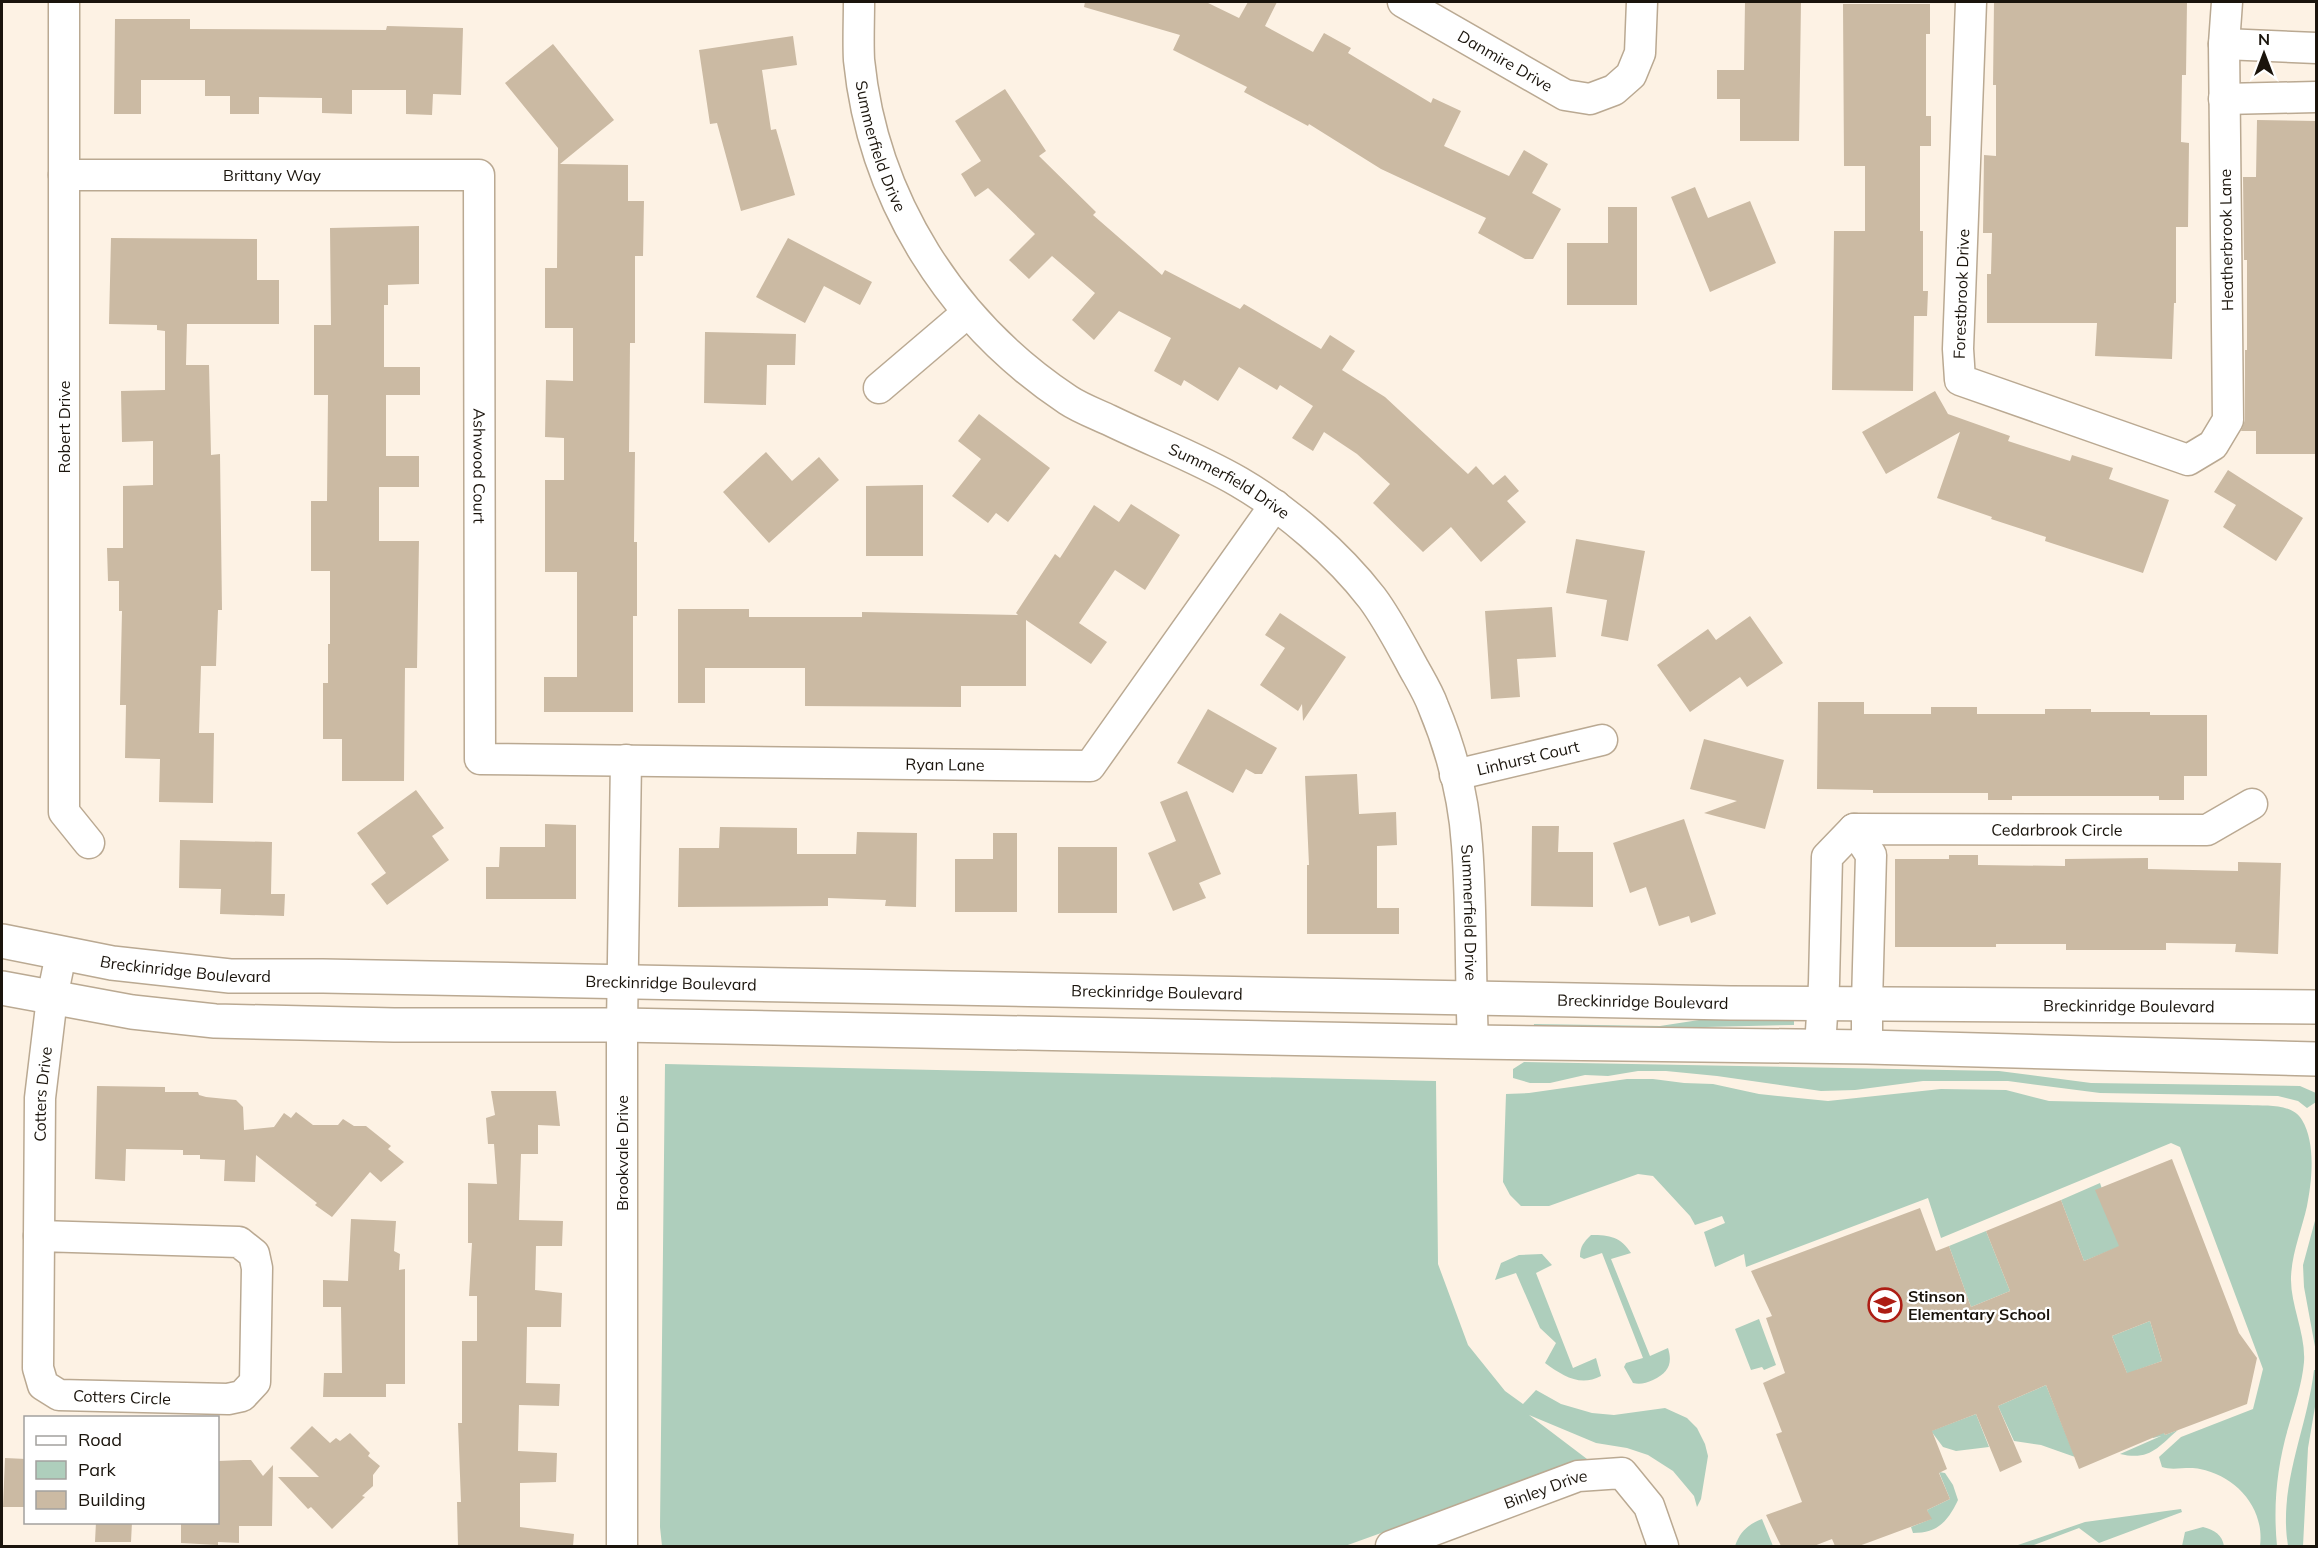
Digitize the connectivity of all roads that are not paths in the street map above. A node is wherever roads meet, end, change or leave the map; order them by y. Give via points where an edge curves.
1 (64, 2) edge
2 (859, 2) edge
3 (1403, 2) edge
4 (1642, 2) edge
5 (1971, 2) edge
6 (2226, 2) edge
7 (2224, 44) junction
8 (2313, 48) edge
9 (2312, 97) edge
10 (2224, 99) junction
11 (64, 175) junction
12 (479, 175) joint
13 (967, 313) junction
14 (879, 388) dead end
15 (2188, 460) joint
16 (1275, 505) junction
17 (1602, 740) dead end
18 (480, 759) joint
19 (626, 760) junction
20 (1455, 775) junction
21 (2252, 804) dead end
22 (1854, 829) junction
23 (89, 843) dead end
24 (2, 941) edge
25 (61, 954) junction
26 (624, 983) junction
27 (2, 988) edge
28 (52, 998) junction
29 (1471, 998) junction
30 (1824, 1002) junction
31 (1867, 1003) junction
32 (2316, 1007) edge
33 (622, 1025) junction
34 (1473, 1042) junction
35 (1820, 1047) junction
36 (1867, 1047) junction
37 (2316, 1059) edge
38 (39, 1236) junction
39 (622, 1546) edge
40 (1390, 1546) edge
41 (1663, 1546) edge

1 - 11 street, Robert Drive
2 - 13 street, Summerfield Drive via 864,97 885,173 919,245
3 - 4 street, Danmire Drive via 1565,95 1590,99 1614,90 1631,75 1640,53
5 - 15 street, Forestbrook Drive via 1960,380
6 - 7 street, Heatherbrook Lane
7 - 8 street
7 - 10 street, Heatherbrook Lane
8 - 9 street
9 - 10 street
10 - 15 street, Heatherbrook Lane via 2228,420 2213,445
11 - 12 street, Brittany Way
11 - 23 street, Robert Drive via 64,812
12 - 18 street, Ashwood Court
13 - 14 street
13 - 16 street, Summerfield Drive via 1025,368 1070,402 1238,481
16 - 19 street, Ryan Lane via 1090,766
16 - 20 street, Summerfield Drive via 1333,554 1372,598 1433,704
17 - 20 street, Linhurst Court
18 - 19 street, Ryan Lane
19 - 26 street, Brookvale Drive
20 - 29 street, Summerfield Drive via 1467,843
21 - 22 street, Cedarbrook Circle via 2207,830
22 - 30 street via 1827,857
22 - 31 street via 1871,855
24 - 25 street, Breckinridge Boulevard
25 - 26 street, Breckinridge Boulevard via 230,976
25 - 28 street, Cotters Drive
26 - 29 street, Breckinridge Boulevard
26 - 33 street, Brookvale Drive
27 - 28 street
28 - 33 street via 215,1021
28 - 38 street, Cotters Drive via 40,1098
29 - 30 street, Breckinridge Boulevard
29 - 34 street, Summerfield Drive
30 - 31 street, Breckinridge Boulevard
30 - 35 street
31 - 32 street, Breckinridge Boulevard
31 - 36 street
33 - 34 street
33 - 39 street, Brookvale Drive
34 - 35 street
35 - 36 street
36 - 37 street
38 - 38 street, Cotters Circle via 38,1368 43,1385 60,1395 228,1399 242,1396 255,1382 257,1268 254,1254 239,1242
40 - 41 street, Binley Drive via 1578,1476 1622,1473 1649,1506

